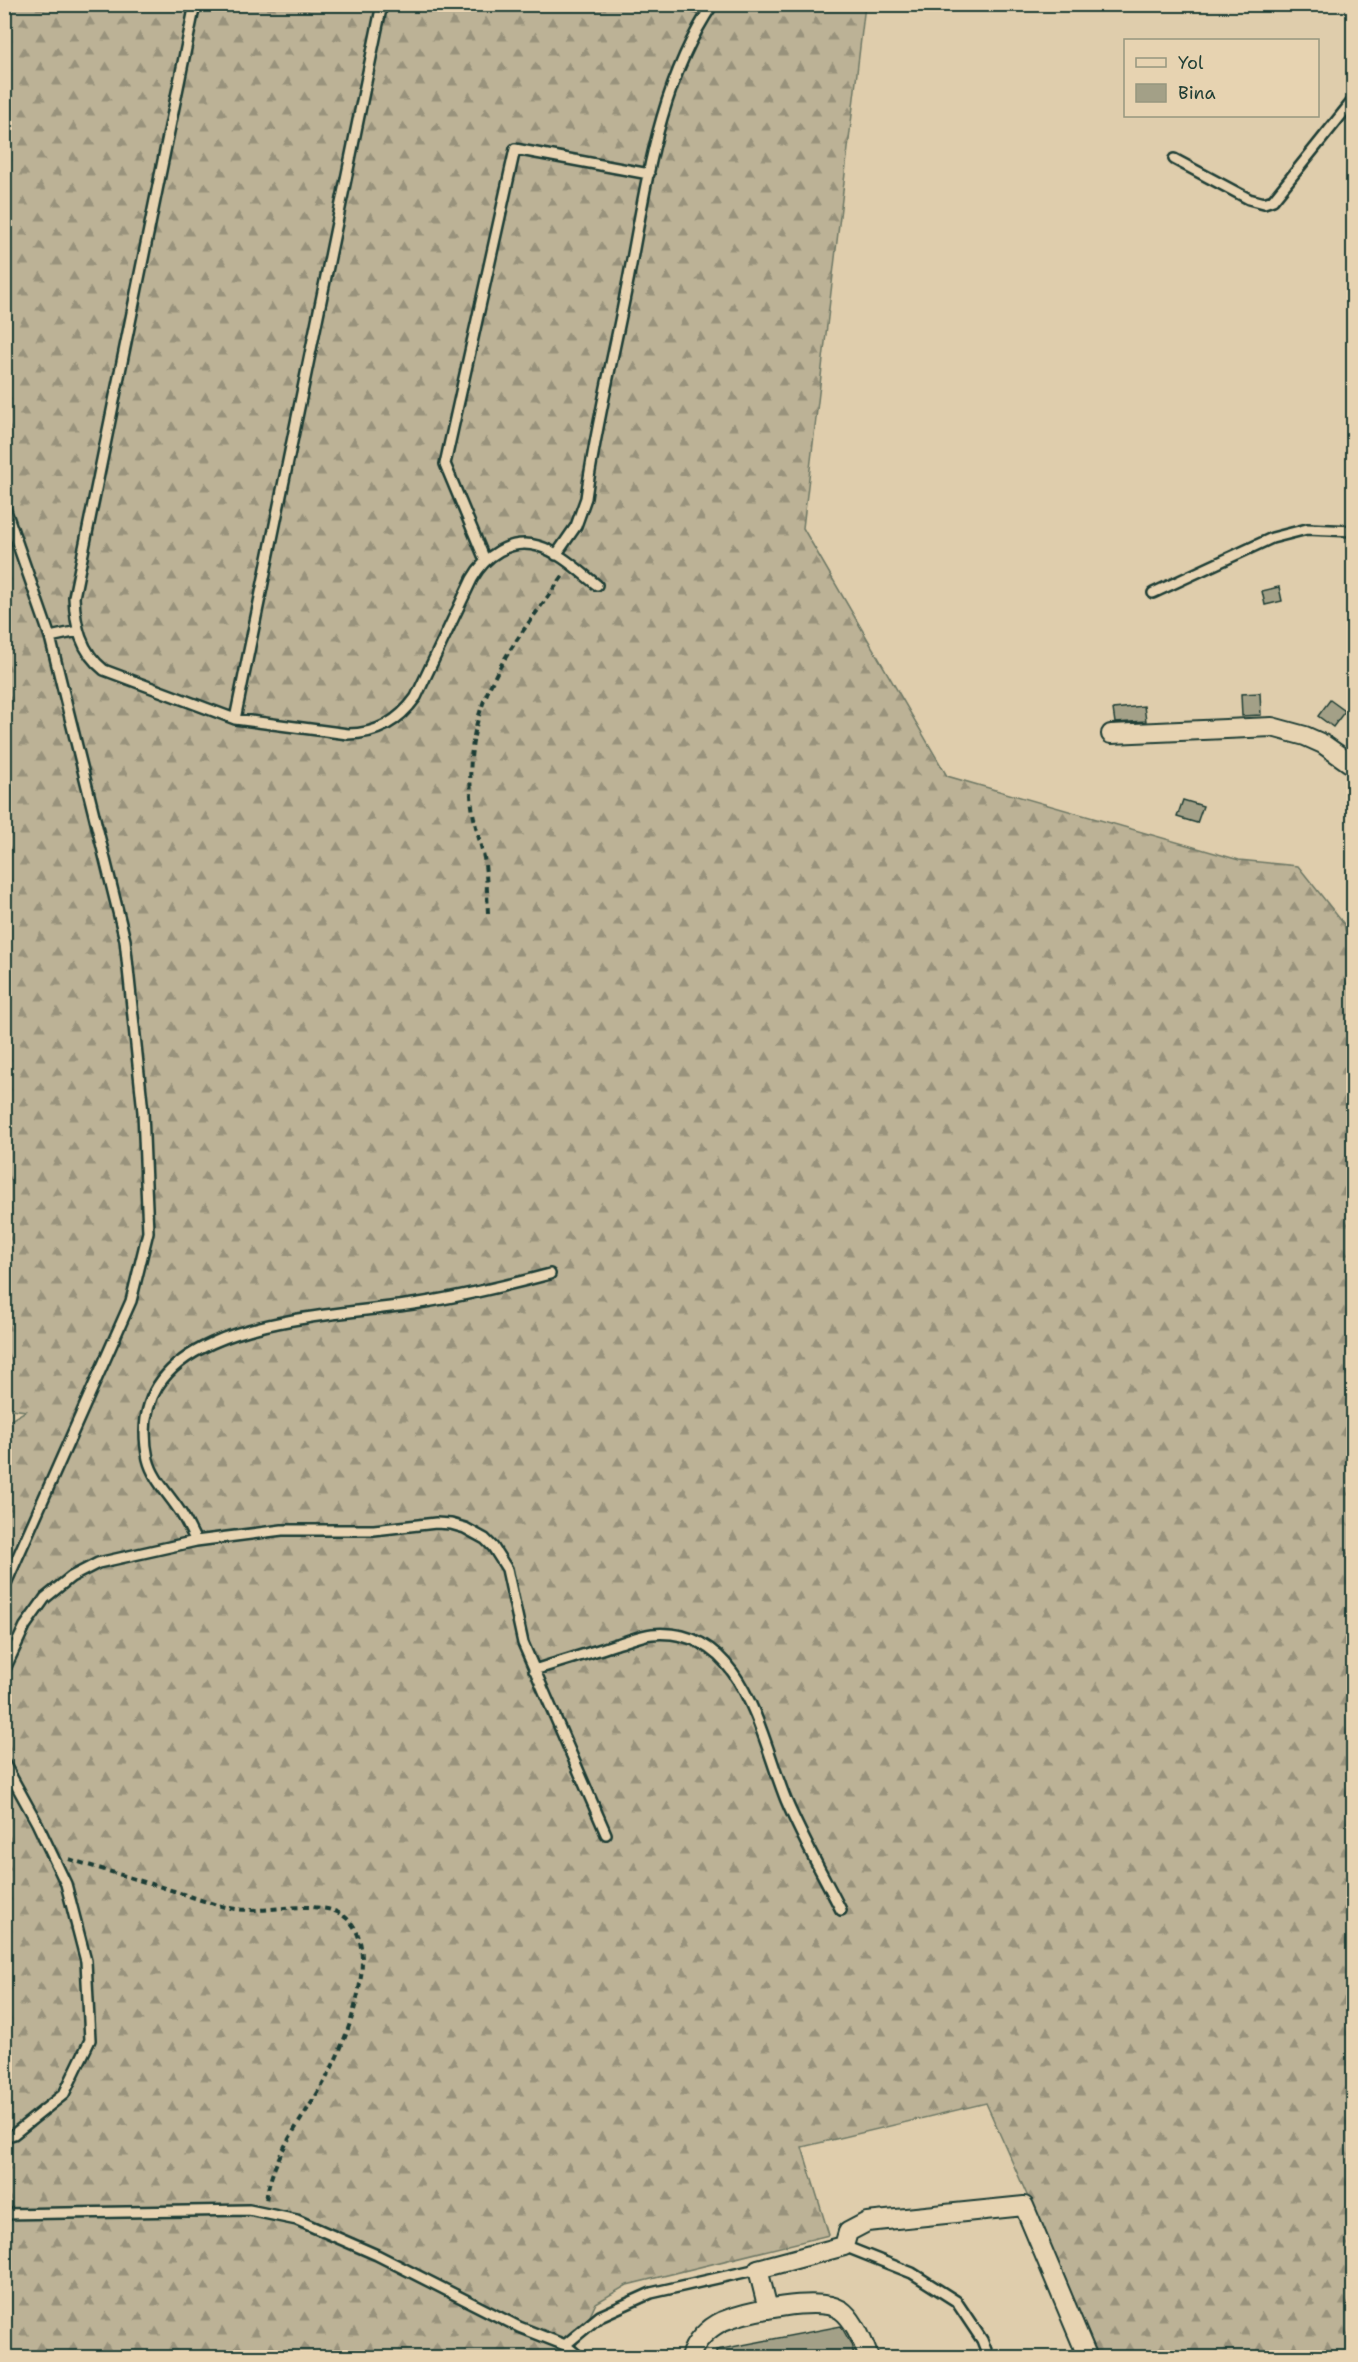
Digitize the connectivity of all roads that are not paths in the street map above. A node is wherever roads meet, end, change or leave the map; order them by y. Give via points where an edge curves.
1 (195, 4) edge
2 (382, 4) edge
3 (683, 4) edge
4 (711, 7) edge
5 (1353, 99) edge
6 (1174, 159) dead end
7 (649, 174) junction
8 (4, 505) edge
9 (1353, 531) edge
10 (556, 555) junction
11 (485, 560) junction
12 (597, 585) dead end
13 (1153, 593) dead end
14 (78, 631) junction
15 (50, 637) junction
16 (235, 718) junction
17 (1112, 734) dead end
18 (1353, 766) edge
19 (550, 1274) dead end
20 (196, 1541) junction
21 (4, 1588) edge
22 (534, 1670) junction
23 (4, 1671) edge
24 (4, 1764) edge
25 (606, 1833) dead end
26 (841, 1910) dead end
27 (4, 2137) edge
28 (4, 2214) edge
29 (844, 2246) junction
30 (758, 2270) junction
31 (768, 2309) junction
32 (565, 2345) junction
33 (581, 2358) edge
34 (690, 2358) edge
35 (869, 2358) edge
36 (989, 2358) edge
37 (1088, 2358) edge

1 - 14 lane via 74,597
2 - 16 lane
3 - 4 lane
4 - 7 lane via 668,95
5 - 6 lane via 1268,203 1249,199
7 - 10 lane via 586,498 576,526
7 - 11 lane via 515,149 445,464
8 - 15 lane
9 - 13 lane via 1307,529 1272,538
10 - 11 lane via 540,546 516,545
10 - 12 lane
11 - 16 lane via 472,579 416,697 392,722 371,732 348,734
14 - 15 lane
14 - 16 lane via 88,655 104,670
15 - 21 lane via 125,940 143,1112 148,1232 131,1301
17 - 18 street via 1272,727 1314,740
19 - 20 lane via 415,1304 261,1326 213,1344 170,1370 155,1394 147,1420 149,1461
20 - 22 lane via 282,1530 374,1530 436,1523 465,1528 485,1539 507,1569 523,1643
20 - 23 lane via 113,1558 71,1577 34,1611
22 - 25 lane
22 - 26 lane via 652,1634 686,1636 710,1648 735,1672 758,1717 798,1827
24 - 27 lane via 66,1884 86,1961 90,2040 64,2094 14,2134
28 - 32 lane via 249,2210 297,2220 377,2255 519,2327
29 - 30 street
29 - 36 lane via 912,2273 956,2301
29 - 37 street via 848,2232 867,2222 1024,2206
30 - 31 street
30 - 32 lane via 651,2293 600,2316
31 - 34 street via 722,2322 700,2338
31 - 35 street via 814,2304 841,2310 860,2334
32 - 33 lane

